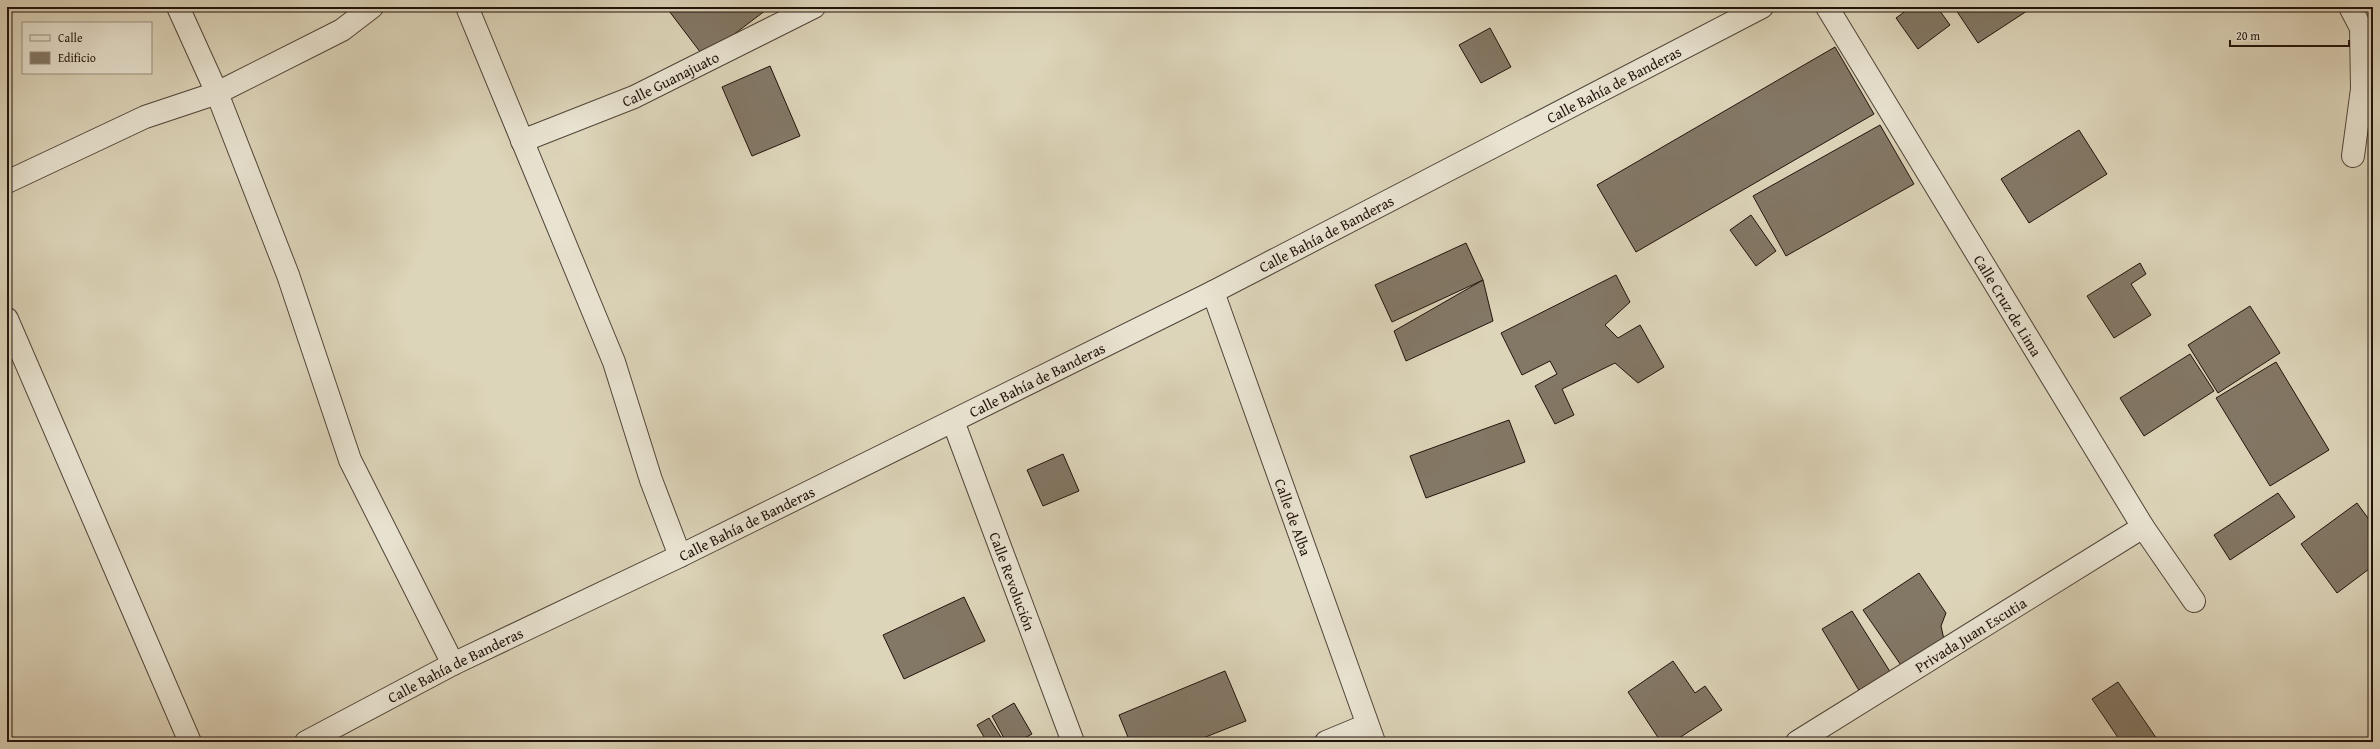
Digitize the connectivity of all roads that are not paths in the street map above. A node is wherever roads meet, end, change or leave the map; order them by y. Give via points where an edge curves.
1 (178, 7) edge
2 (372, 7) edge
3 (467, 7) edge
4 (814, 7) edge
5 (1762, 7) edge
6 (1827, 7) edge
7 (2350, 7) edge
8 (217, 93) junction
9 (522, 141) junction
10 (2353, 156) dead end
11 (7, 182) edge
12 (1213, 292) junction
13 (7, 319) edge
14 (953, 421) junction
15 (2144, 527) junction
16 (680, 556) junction
17 (2194, 600) dead end
18 (453, 664) junction
19 (1371, 734) edge
20 (190, 742) edge
21 (306, 742) edge
22 (1072, 742) edge
23 (1326, 742) edge
24 (1797, 742) edge

1 - 8 street
2 - 8 street via 342,30
3 - 9 street
4 - 9 street, Calle Guanajuato via 634,97
5 - 12 street, Calle Bahía de Banderas
6 - 15 street, Calle Cruz de Lima
7 - 10 street via 2361,28 2362,89
8 - 11 street via 145,117
8 - 18 street via 288,275 350,460
9 - 16 street via 614,362 651,480
12 - 14 street, Calle Bahía de Banderas
12 - 19 street, Calle de Alba
13 - 20 street
14 - 16 street, Calle Bahía de Banderas
14 - 22 street, Calle Revolución
15 - 17 street, Calle Cruz de Lima
15 - 24 street, Privada Juan Escutia
16 - 18 street, Calle Bahía de Banderas
18 - 21 street, Calle Bahía de Banderas
19 - 23 street

